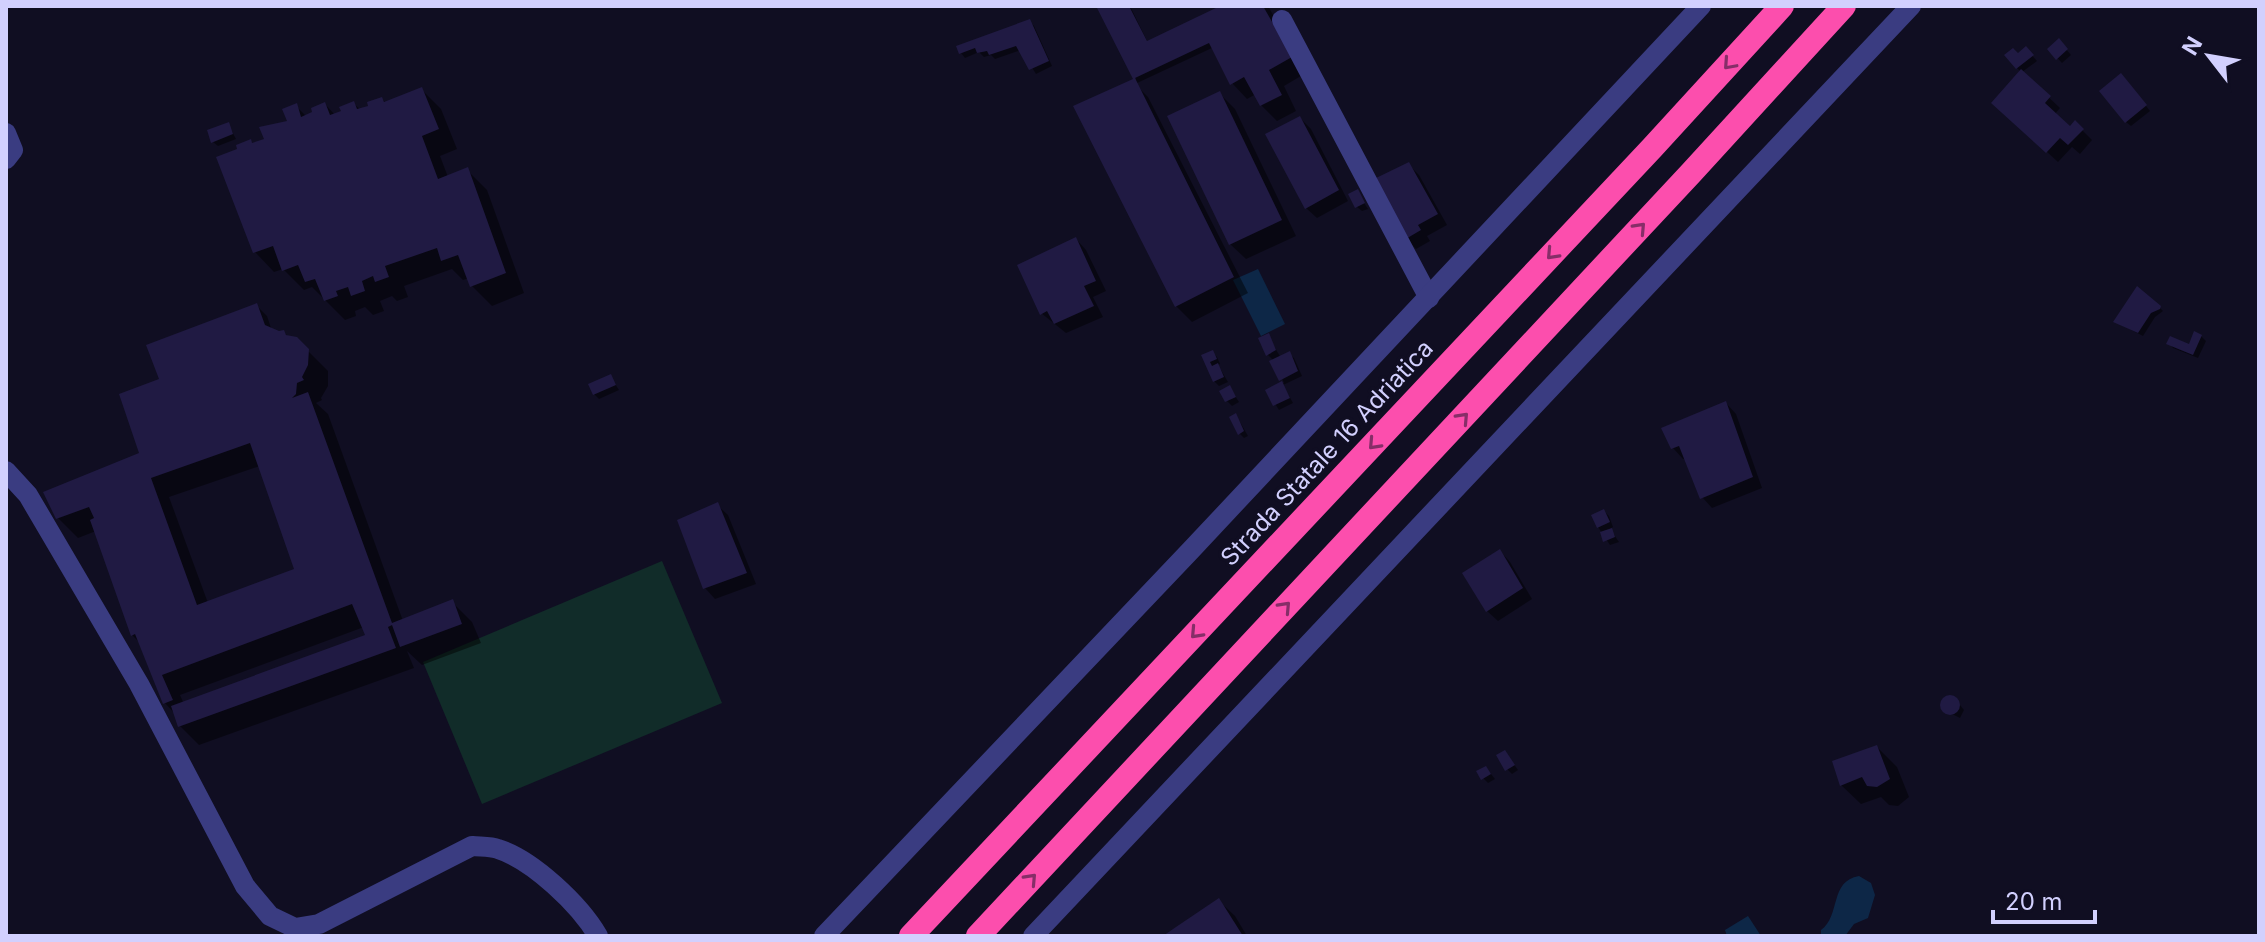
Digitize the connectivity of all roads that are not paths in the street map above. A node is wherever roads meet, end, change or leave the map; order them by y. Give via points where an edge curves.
1 (1701, 6) edge
2 (1782, 6) edge
3 (1844, 6) edge
4 (1911, 6) edge
5 (1282, 20) dead end
6 (1429, 298) junction
7 (6, 471) edge
8 (598, 936) edge
9 (824, 936) edge
10 (911, 936) edge
11 (978, 936) edge
12 (1033, 936) edge

1 - 6 street
2 -> 10 highway, Strada Statale 16 Adriatica
11 -> 3 highway
4 - 12 street
5 - 6 street
6 - 9 street
7 - 8 street via 36,508 139,684 245,886 270,916 295,928 319,924 472,846 498,849 532,868 559,888

